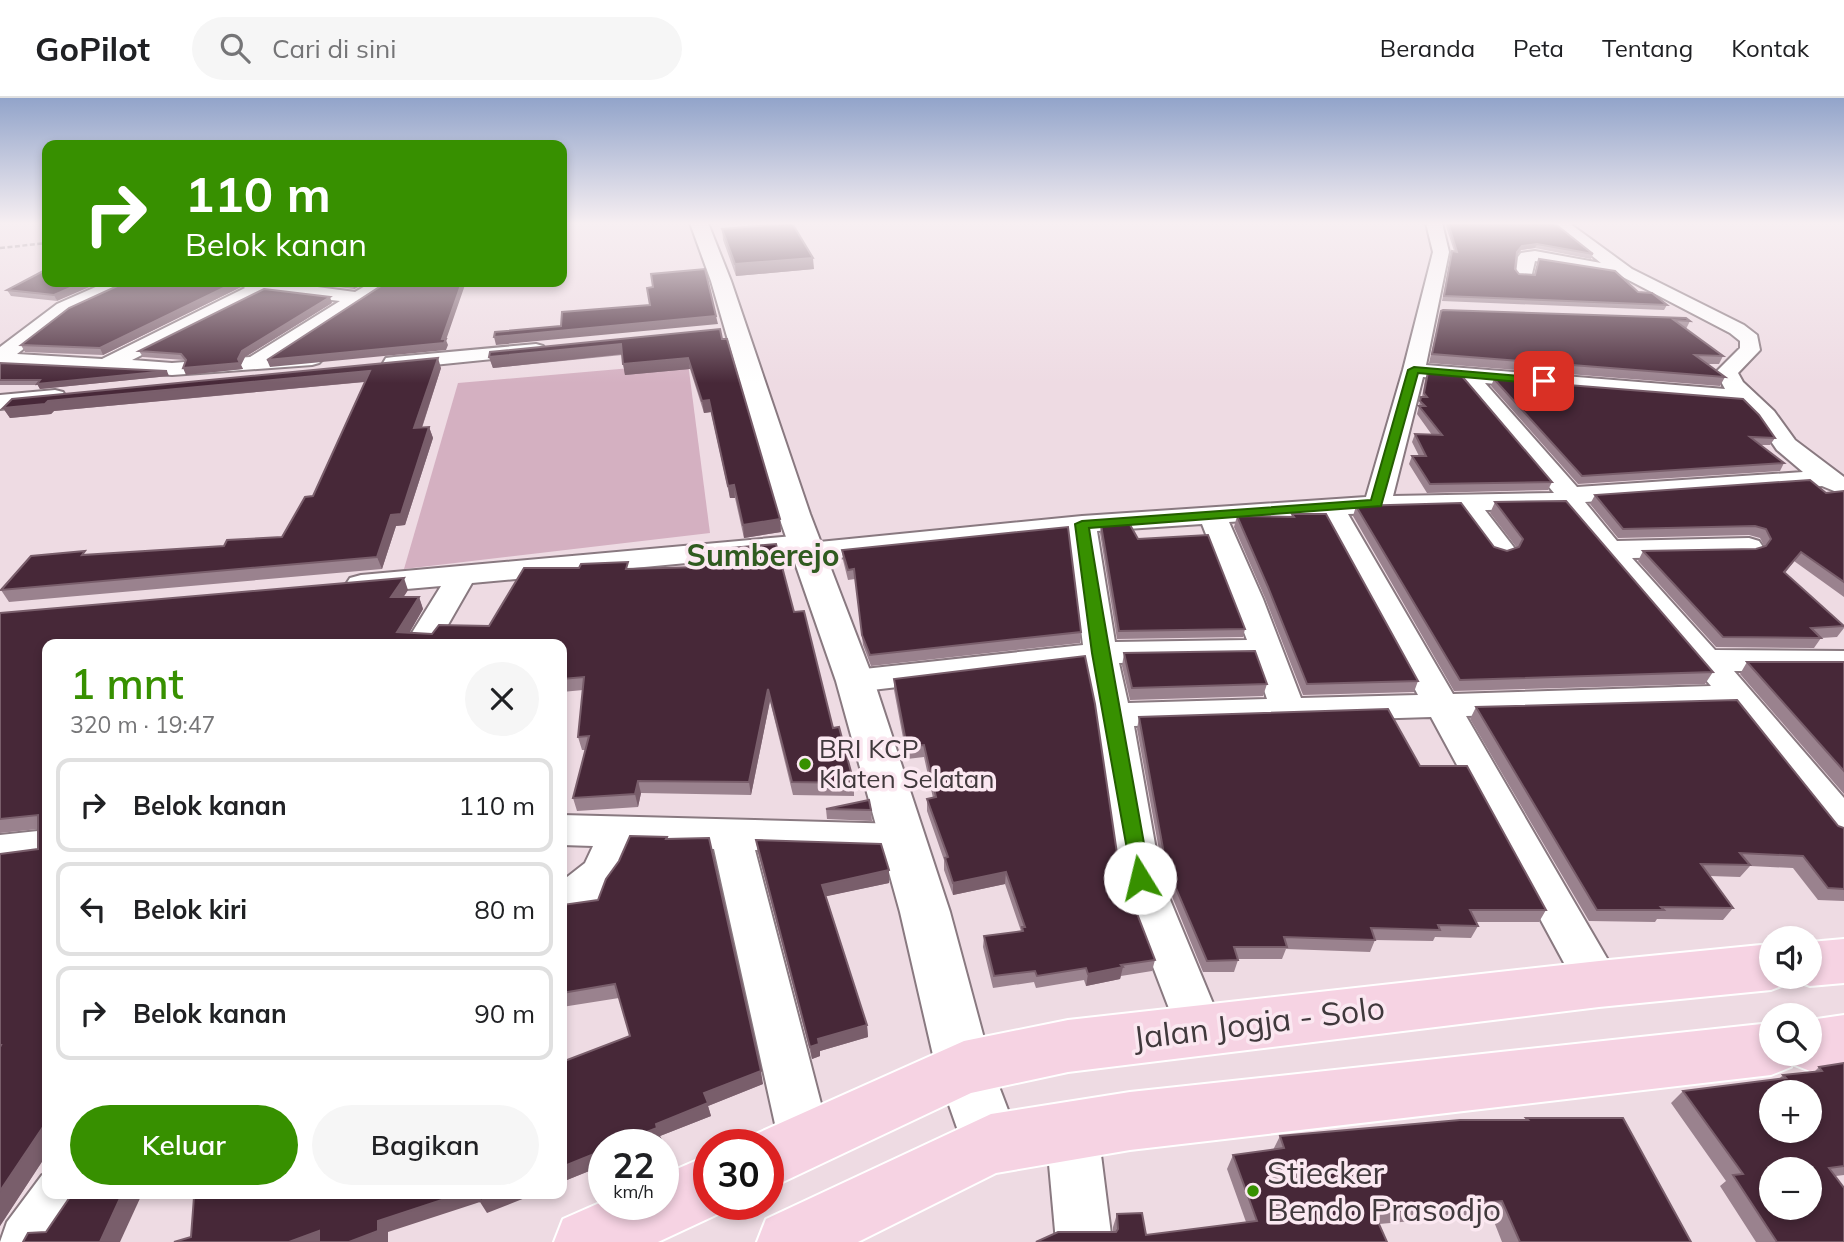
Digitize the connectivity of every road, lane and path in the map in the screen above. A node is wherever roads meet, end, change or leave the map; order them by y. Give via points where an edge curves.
1 (711, 276) edge
2 (1438, 276) edge
3 (1633, 276) edge
4 (111, 287) edge
5 (261, 287) edge
6 (286, 287) edge
7 (376, 287) edge
8 (358, 298) junction
9 (1677, 319) edge
10 (1719, 321) junction
11 (561, 347) edge
12 (0, 358) edge
13 (254, 363) junction
14 (108, 364) junction
15 (370, 365) edge
16 (1414, 370) junction
17 (1467, 375) junction
18 (138, 389) edge
19 (82, 394) edge
20 (1747, 398) junction
21 (0, 402) edge
22 (1835, 483) edge
23 (1570, 498) junction
24 (1465, 502) junction
25 (1377, 504) junction
26 (1330, 508) junction
27 (1213, 517) junction
28 (1082, 524) junction
29 (1749, 547) edge
30 (806, 548) junction
31 (1608, 550) junction
32 (1502, 551) edge
33 (462, 575) junction
34 (327, 586) edge
35 (424, 639) edge
36 (1267, 650) junction
37 (1100, 653) junction
38 (1706, 660) junction
39 (1844, 661) edge
40 (855, 681) junction
41 (1739, 697) junction
42 (1440, 706) junction
43 (1288, 710) junction
44 (1114, 715) junction
45 (1844, 825) edge
46 (567, 830) edge
47 (618, 832) junction
48 (731, 836) junction
49 (903, 839) junction
50 (42, 846) edge
51 (0, 851) edge
52 (567, 898) edge
53 (1844, 961) edge
54 (1822, 963) edge
55 (1759, 968) edge
56 (1599, 984) junction
57 (1200, 1030) junction
58 (1844, 1041) edge
59 (1822, 1044) edge
60 (1759, 1050) edge
61 (964, 1068) junction
62 (1072, 1131) junction
63 (991, 1144) junction
64 (787, 1151) edge
65 (693, 1193) edge
66 (57, 1199) edge
67 (27, 1242) edge
68 (586, 1242) edge
69 (789, 1242) edge
70 (1084, 1242) edge

1 - 30 main road via 723,332
2 - 16 street via 1435,310
3 - 10 street
4 - 12 street via 64,308
5 - 14 street
6 - 8 street
7 - 8 street
8 - 13 street
9 - 10 street
10 - 20 street via 1750,339 1750,350 1727,372
11 - 15 street
12 - 14 street
13 - 14 street via 172,369
13 - 18 street via 331,363
16 - 17 street
16 - 25 street
17 - 20 street
17 - 23 street
19 - 21 street
20 - 22 street via 1786,445
22 - 23 street
23 - 24 street
23 - 31 street
24 - 25 street
24 - 32 street
25 - 26 street
26 - 27 street
26 - 42 street
27 - 28 street
27 - 36 street
28 - 30 street
28 - 37 street
29 - 31 street
30 - 33 street
30 - 40 main road
31 - 38 street
33 - 34 street
33 - 35 street
36 - 37 street
36 - 43 street
37 - 40 street
37 - 44 street
38 - 39 street
38 - 41 street
40 - 49 main road
41 - 42 street
41 - 45 street
42 - 43 street
42 - 56 street
43 - 44 street
44 - 57 street via 1140,878
46 - 47 street
47 - 48 street
47 - 52 street via 601,876
48 - 49 street
48 - 64 street
49 - 61 main road
50 - 51 street
53 - 54 highway
55 - 56 highway, Jalan Jogja - Solo
56 - 57 highway, Jalan Jogja - Solo
57 - 61 highway, Jalan Jogja - Solo via 1068,1046
58 - 59 highway
60 - 62 highway
61 - 63 main road
61 - 64 highway, Jalan Jogja - Solo
62 - 63 highway
62 - 70 street
63 - 69 highway
65 - 68 highway
66 - 67 street

